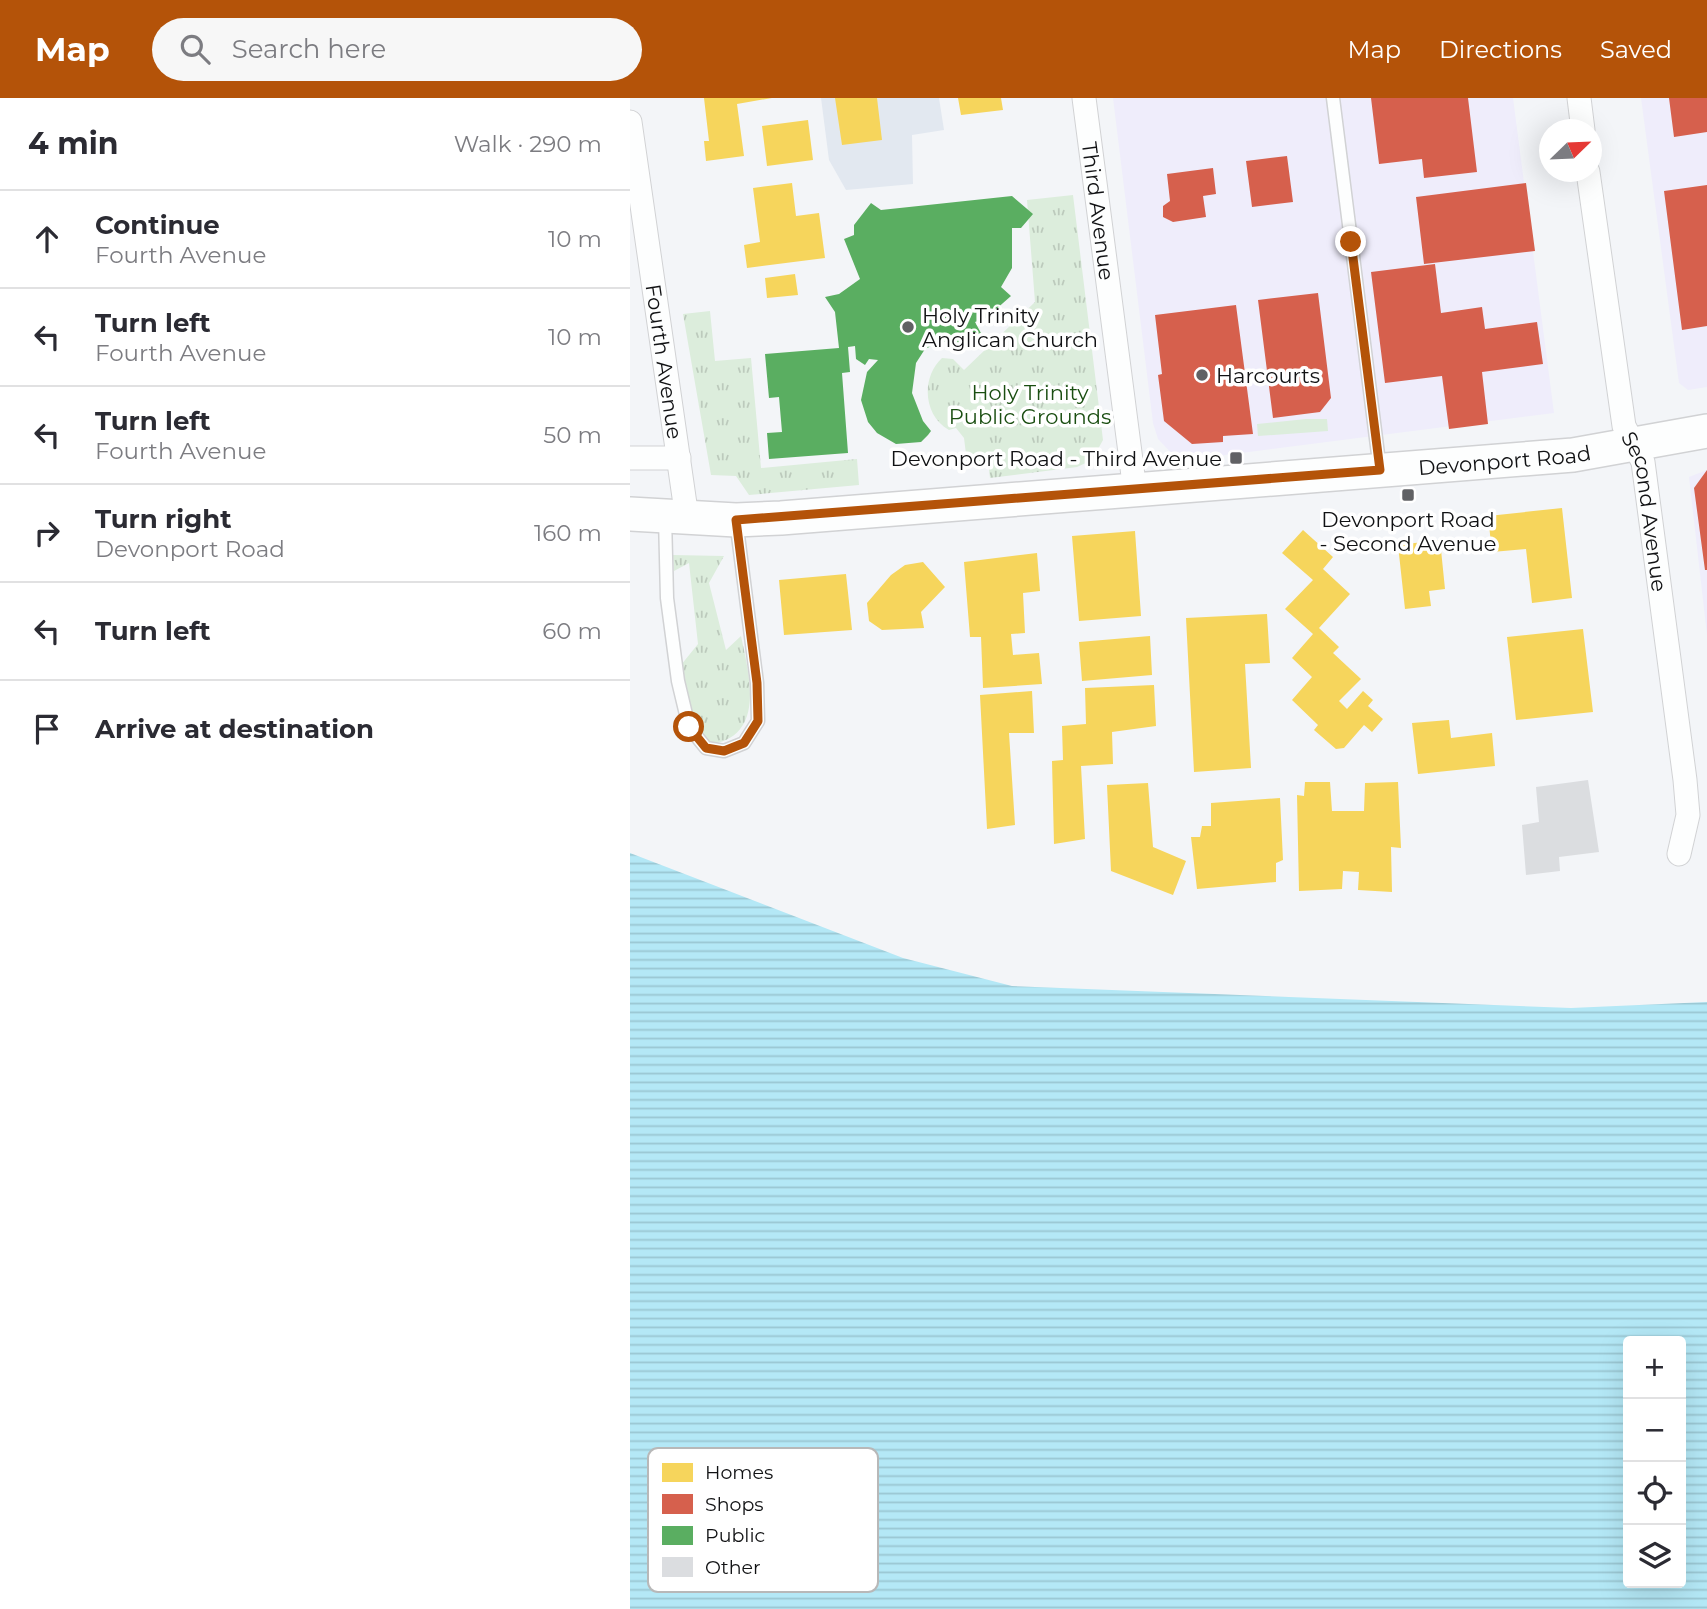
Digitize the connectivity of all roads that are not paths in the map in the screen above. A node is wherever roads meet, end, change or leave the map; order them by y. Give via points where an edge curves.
1 (1084, 98) edge
2 (1333, 98) edge
3 (1579, 98) edge
4 (1582, 119) edge
5 (630, 122) edge
6 (1589, 182) edge
7 (1707, 431) edge
8 (1634, 444) junction
9 (630, 458) edge
10 (679, 458) junction
11 (1380, 470) junction
12 (1135, 491) junction
13 (630, 514) edge
14 (676, 517) junction
15 (736, 520) junction
16 (1679, 854) dead end

1 - 12 street, Third Avenue
2 - 11 lane
3 - 4 street
5 - 10 street, Fourth Avenue
6 - 8 street, Second Avenue via 1624,426
7 - 8 main road, Devonport Road
8 - 11 main road, Devonport Road via 1573,455
8 - 16 street, Second Avenue via 1643,462 1685,780 1688,815
9 - 10 street
10 - 14 street, Fourth Avenue
11 - 12 main road, Devonport Road
12 - 15 main road, Devonport Road
13 - 14 main road, Devonport Road
14 - 15 main road, Devonport Road
14 - 15 lane, Fourth Avenue via 667,598 683,704 689,727 706,748 724,751 744,743 758,721

